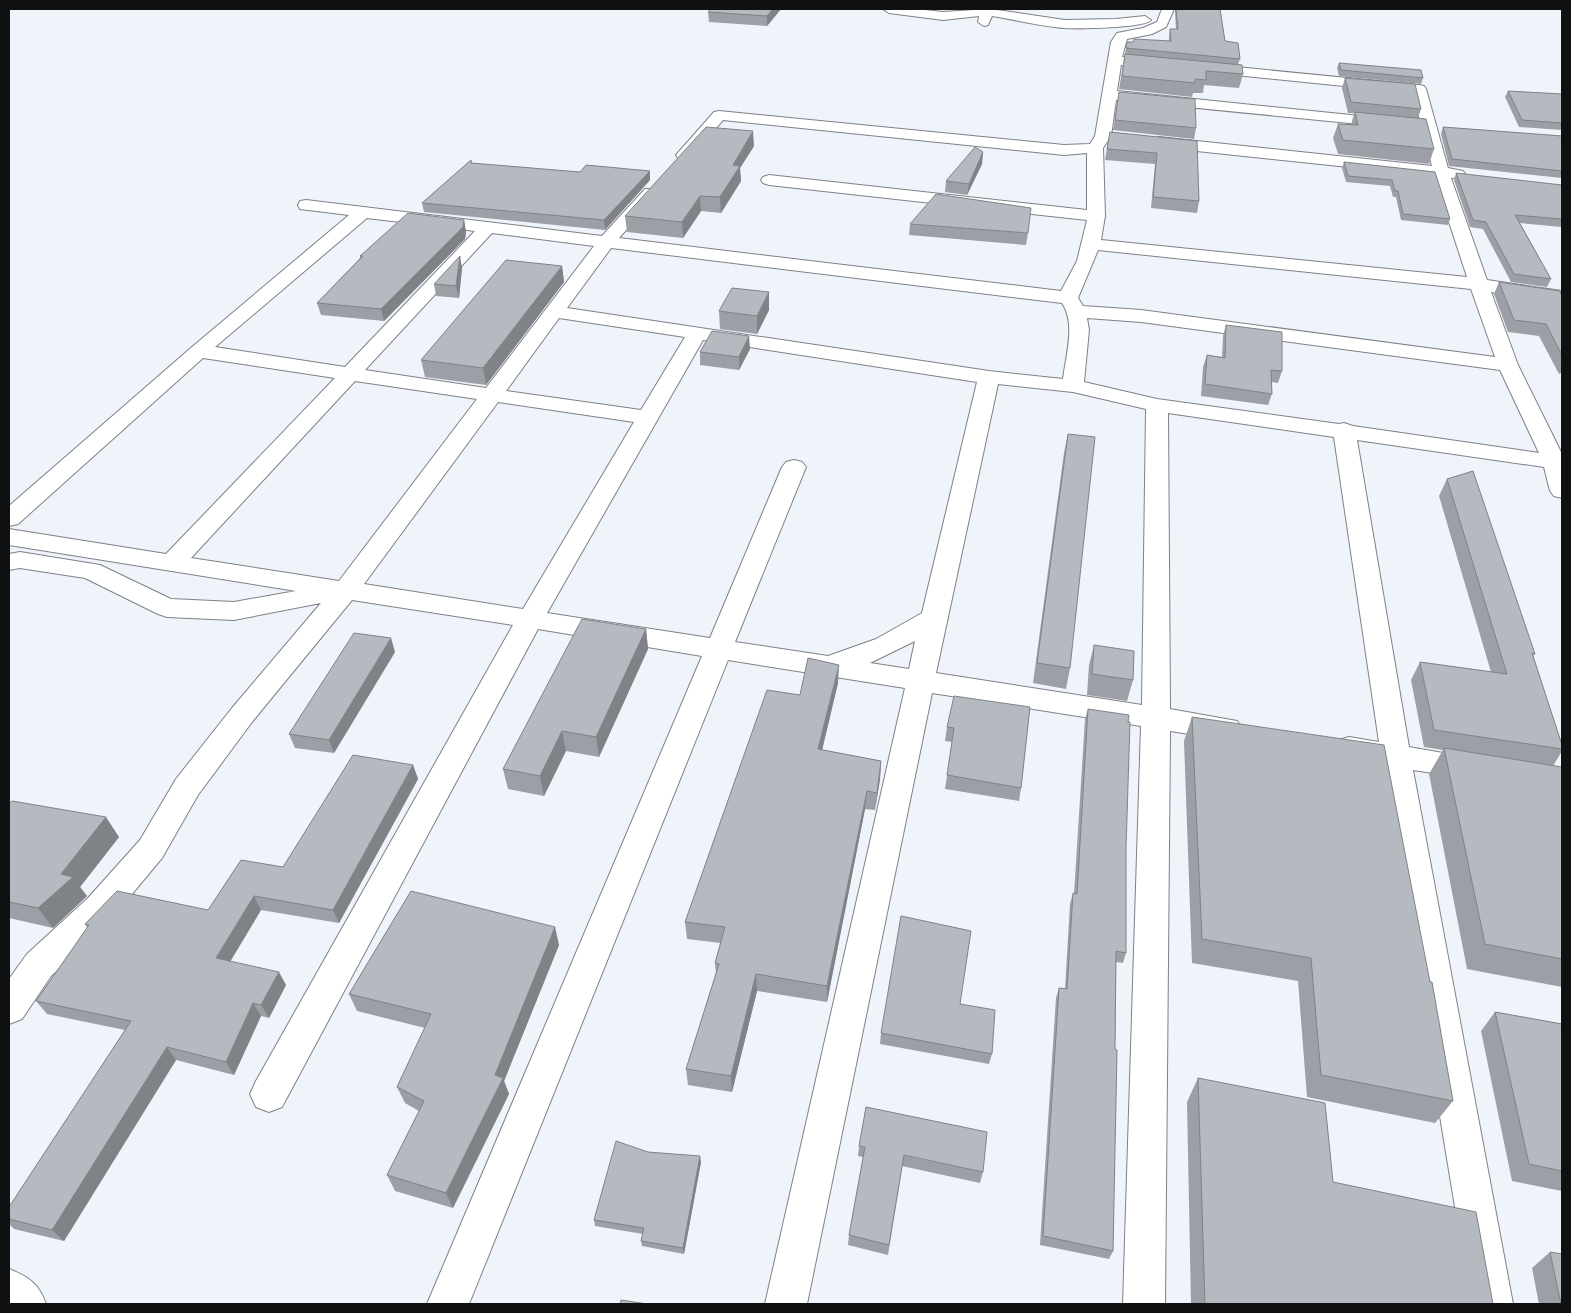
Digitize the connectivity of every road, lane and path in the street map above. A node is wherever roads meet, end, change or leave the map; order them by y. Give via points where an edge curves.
1 (889, 9) edge
2 (1166, 14) edge
3 (1116, 60) junction
4 (1175, 66) edge
5 (1194, 67) edge
6 (1110, 95) junction
7 (1418, 126) junction
8 (1447, 129) edge
9 (1122, 138) edge
10 (1142, 140) edge
11 (1099, 142) junction
12 (1441, 172) junction
13 (1469, 175) edge
14 (768, 180) dead end
15 (306, 205) dead end
16 (363, 212) junction
17 (1096, 216) junction
18 (488, 227) junction
19 (607, 241) junction
20 (1091, 244) junction
21 (1478, 284) junction
22 (1562, 297) edge
23 (1073, 304) junction
24 (555, 312) junction
25 (698, 332) junction
26 (199, 351) junction
27 (1508, 365) junction
28 (350, 374) junction
29 (989, 376) junction
30 (1073, 386) junction
31 (492, 396) junction
32 (1157, 405) junction
33 (648, 418) junction
34 (1344, 430) junction
35 (1558, 462) edge
36 (794, 467) dead end
37 (1562, 490) edge
38 (9, 519) edge
39 (9, 537) edge
40 (9, 562) edge
41 (172, 562) junction
42 (346, 590) junction
43 (934, 617) junction
44 (530, 619) junction
45 (718, 649) junction
46 (826, 666) junction
47 (920, 681) junction
48 (1156, 718) junction
49 (1252, 733) edge
50 (1329, 745) edge
51 (1396, 756) junction
52 (1494, 771) edge
53 (9, 1008) edge
54 (269, 1094) dead end
55 (9, 1290) edge
56 (25, 1304) edge
57 (448, 1304) edge
58 (786, 1304) edge
59 (1144, 1304) edge
60 (1492, 1304) edge

1 - 2 street via 1065,24 1116,23
2 - 3 street via 1162,24 1122,36
3 - 4 street
3 - 6 street
5 - 7 street via 1419,89
6 - 7 street
6 - 11 street
7 - 8 street
7 - 12 street
9 - 11 street
10 - 12 street
11 - 17 street
11 - 19 street via 1064,150 719,115
12 - 13 street
12 - 21 street
14 - 17 street
15 - 16 street
16 - 18 street
16 - 26 street
17 - 20 street
18 - 19 street
18 - 28 street
19 - 23 street
19 - 24 street
20 - 21 street
20 - 23 street via 1075,280
21 - 22 street
21 - 27 street
23 - 27 street
23 - 30 street via 1079,330
24 - 25 street
24 - 31 street
25 - 29 street
25 - 33 street
26 - 28 street
26 - 38 street
27 - 35 street
28 - 31 street
28 - 41 street
29 - 30 street
29 - 43 street
30 - 32 street
31 - 33 street
31 - 42 street
32 - 34 street
32 - 48 street
33 - 44 street
34 - 35 street
34 - 51 street
35 - 37 street
36 - 45 street
39 - 41 street
40 - 42 street via 20,560 91,572 167,608 234,611
41 - 42 street
42 - 44 street
42 - 53 street via 187,787 151,849 100,908 39,965
43 - 46 street via 877,650
43 - 47 street
44 - 45 street
44 - 54 street
45 - 46 street
45 - 57 street
46 - 47 street
47 - 48 street
47 - 58 street
48 - 49 street
48 - 59 street
50 - 51 street
51 - 52 street
51 - 60 street
55 - 56 street

